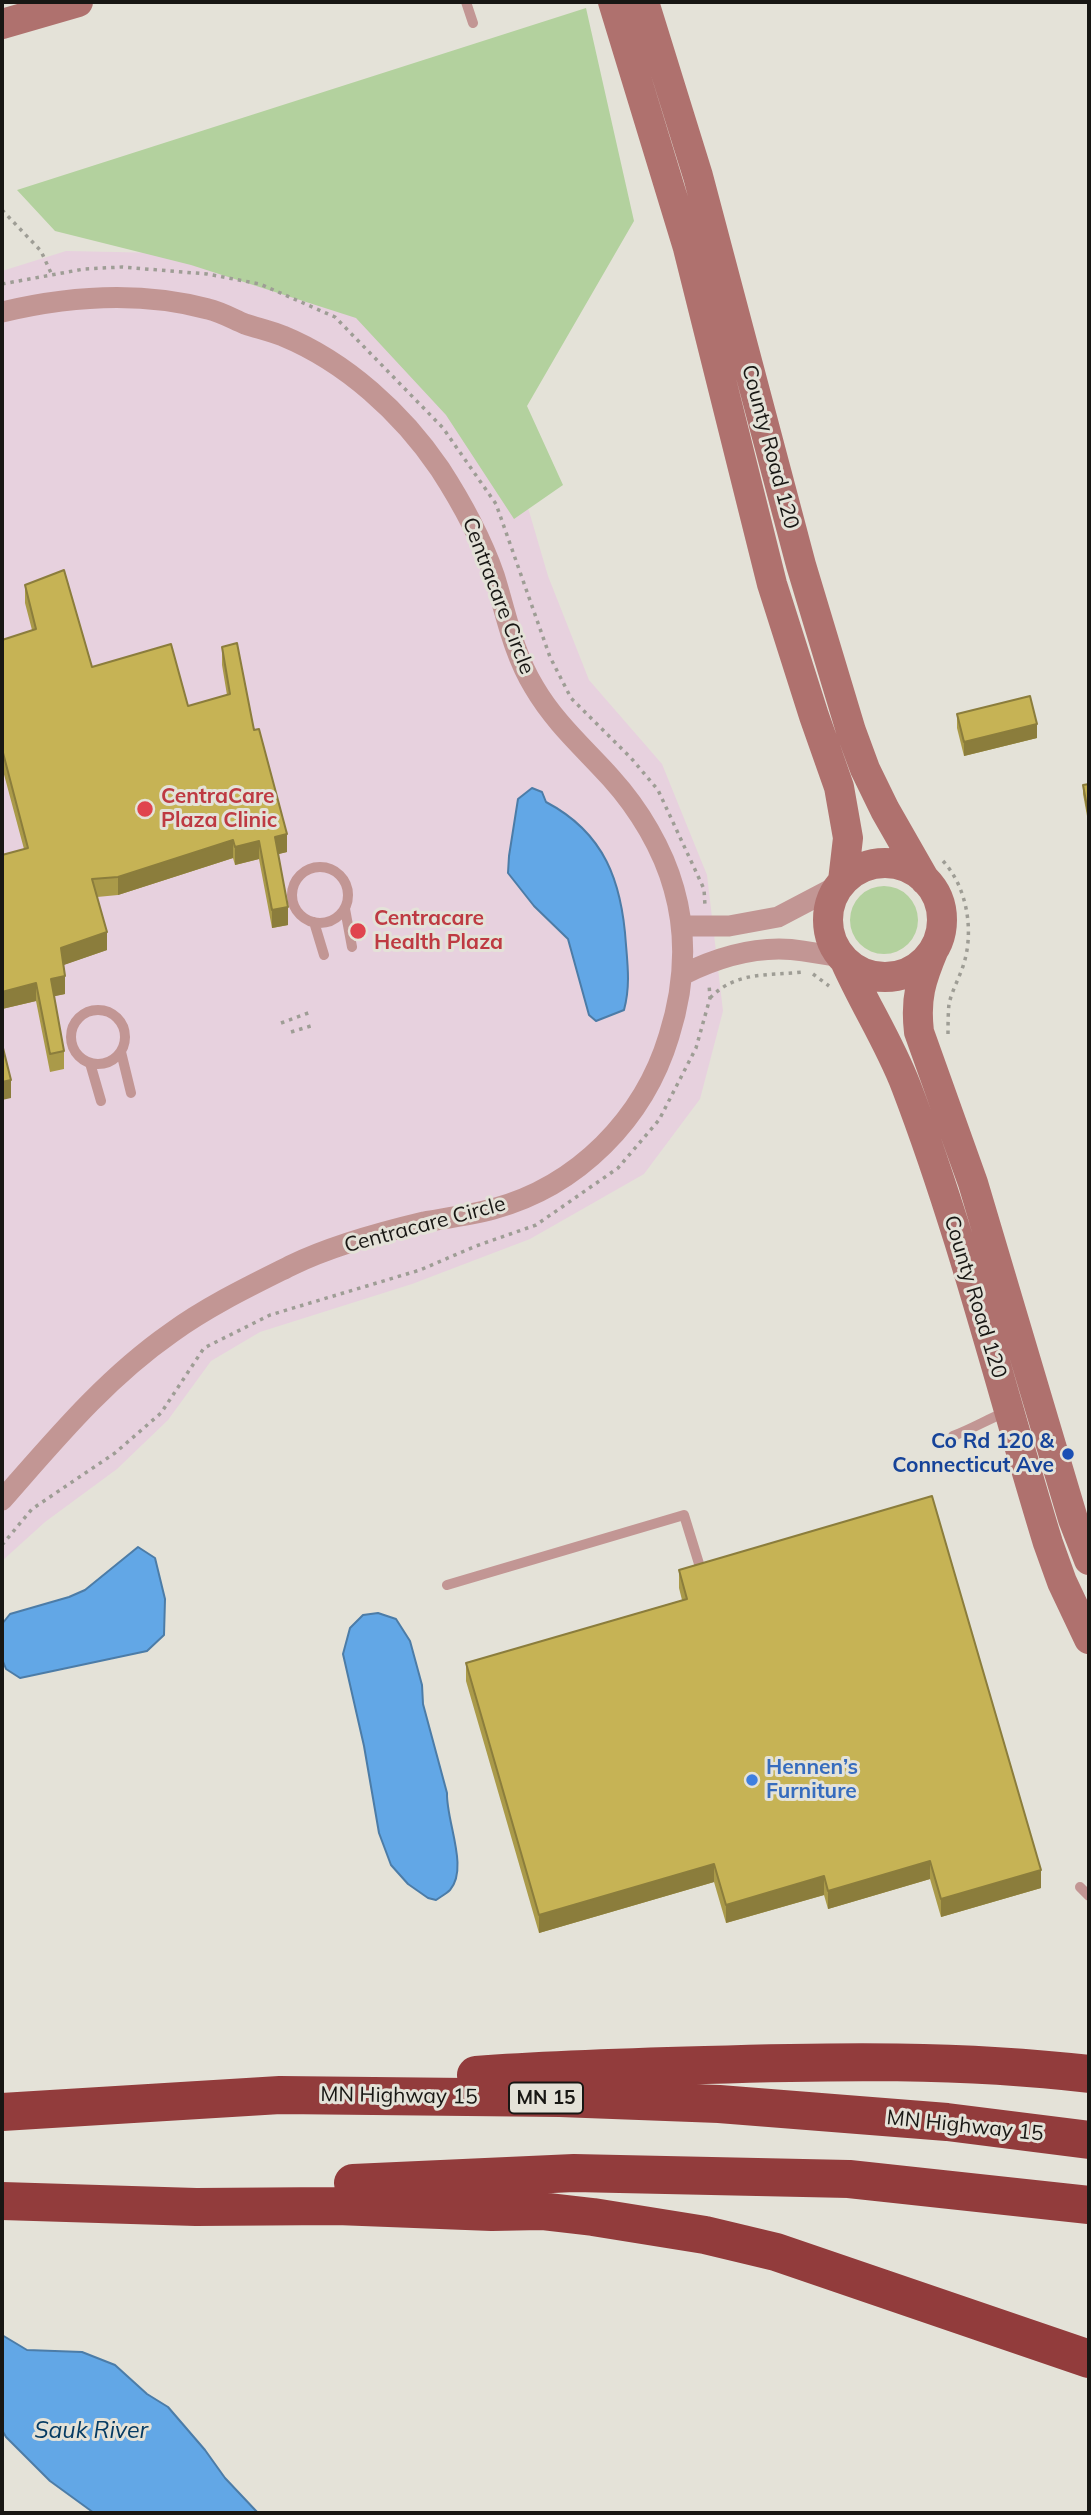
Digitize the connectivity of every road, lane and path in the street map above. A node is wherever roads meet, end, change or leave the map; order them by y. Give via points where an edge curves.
1 (78, 2) edge
2 (466, 2) edge
3 (613, 2) edge
4 (644, 2) edge
5 (473, 23) dead end
6 (2, 24) edge
7 (2, 210) edge
8 (51, 273) junction
9 (2, 284) edge
10 (2, 312) edge
11 (925, 880) junction
12 (841, 883) junction
13 (345, 909) junction
14 (314, 922) junction
15 (682, 926) junction
16 (706, 926) junction
17 (352, 947) dead end
18 (934, 949) junction
19 (324, 955) dead end
20 (843, 959) junction
21 (708, 962) junction
22 (682, 975) junction
23 (831, 988) dead end
24 (710, 998) junction
25 (311, 1012) dead end
26 (281, 1023) dead end
27 (314, 1026) dead end
28 (290, 1032) dead end
29 (121, 1052) junction
30 (90, 1063) junction
31 (131, 1093) dead end
32 (101, 1101) dead end
33 (1009, 1410) junction
34 (953, 1436) dead end
35 (2, 1500) edge
36 (2, 1545) edge
37 (1086, 1545) edge
38 (699, 1567) edge
39 (447, 1585) dead end
40 (1089, 1639) edge
41 (1080, 1887) dead end
42 (1089, 1896) edge
43 (1089, 2074) edge
44 (264, 2096) junction
45 (2, 2112) edge
46 (1089, 2140) edge
47 (2, 2201) edge
48 (1089, 2205) edge
49 (1089, 2359) edge

1 - 6 street
2 - 5 lane
3 - 12 street, County Road 120 via 688,248 772,584 839,788 848,838
4 - 11 street, County Road 120 via 698,176 801,565 851,731 874,789
7 - 8 path via 41,251
8 - 9 path
8 - 16 path via 122,267 260,284 335,317 370,351 443,428 496,505 550,657 571,698 658,790 704,889
10 - 15 street, Centracare Circle via 92,297 212,309 285,337 365,386 428,452 455,493 494,576 532,685 554,718 645,823 674,886
11 - 12 street via 897,864 881,863 865,866
11 - 18 street via 941,913
12 - 16 street via 778,917
12 - 20 street via 831,899 828,929
13 - 14 lane via 331,921
13 - 14 lane via 345,882 331,870 313,868 298,879 292,896 299,913
13 - 17 lane
14 - 19 lane
15 - 16 street
15 - 22 street, Centracare Circle
18 - 20 street via 924,962 897,976 866,974
18 - 37 street, County Road 120 via 918,991 919,1031 973,1183
20 - 21 street via 782,950 727,955
20 - 33 street, County Road 120 via 906,1086
21 - 22 street
21 - 24 path
22 - 35 street, Centracare Circle via 676,1013 651,1085 600,1150 568,1175 494,1209 400,1228 299,1262 195,1318 84,1406
23 - 24 path via 805,972 733,981
24 - 36 path via 696,1048 659,1120 618,1168 536,1225 420,1270 270,1315 204,1348 160,1413 115,1453 32,1509
25 - 26 path
27 - 28 path
29 - 30 lane via 107,1063
29 - 30 lane via 123,1026 110,1013 93,1011 78,1020 71,1036 76,1053
29 - 31 lane
30 - 32 lane
33 - 34 lane
33 - 40 street, County Road 120 via 1048,1543
38 - 39 lane via 684,1515
41 - 42 lane
43 - 44 highway via 953,2063 552,2068
44 - 45 highway, MN Highway 15 / MN 15
44 - 46 highway, MN Highway 15 / MN 15 via 719,2104 947,2122
47 - 48 highway via 575,2173 849,2179
47 - 49 highway via 541,2211 616,2220 776,2252

